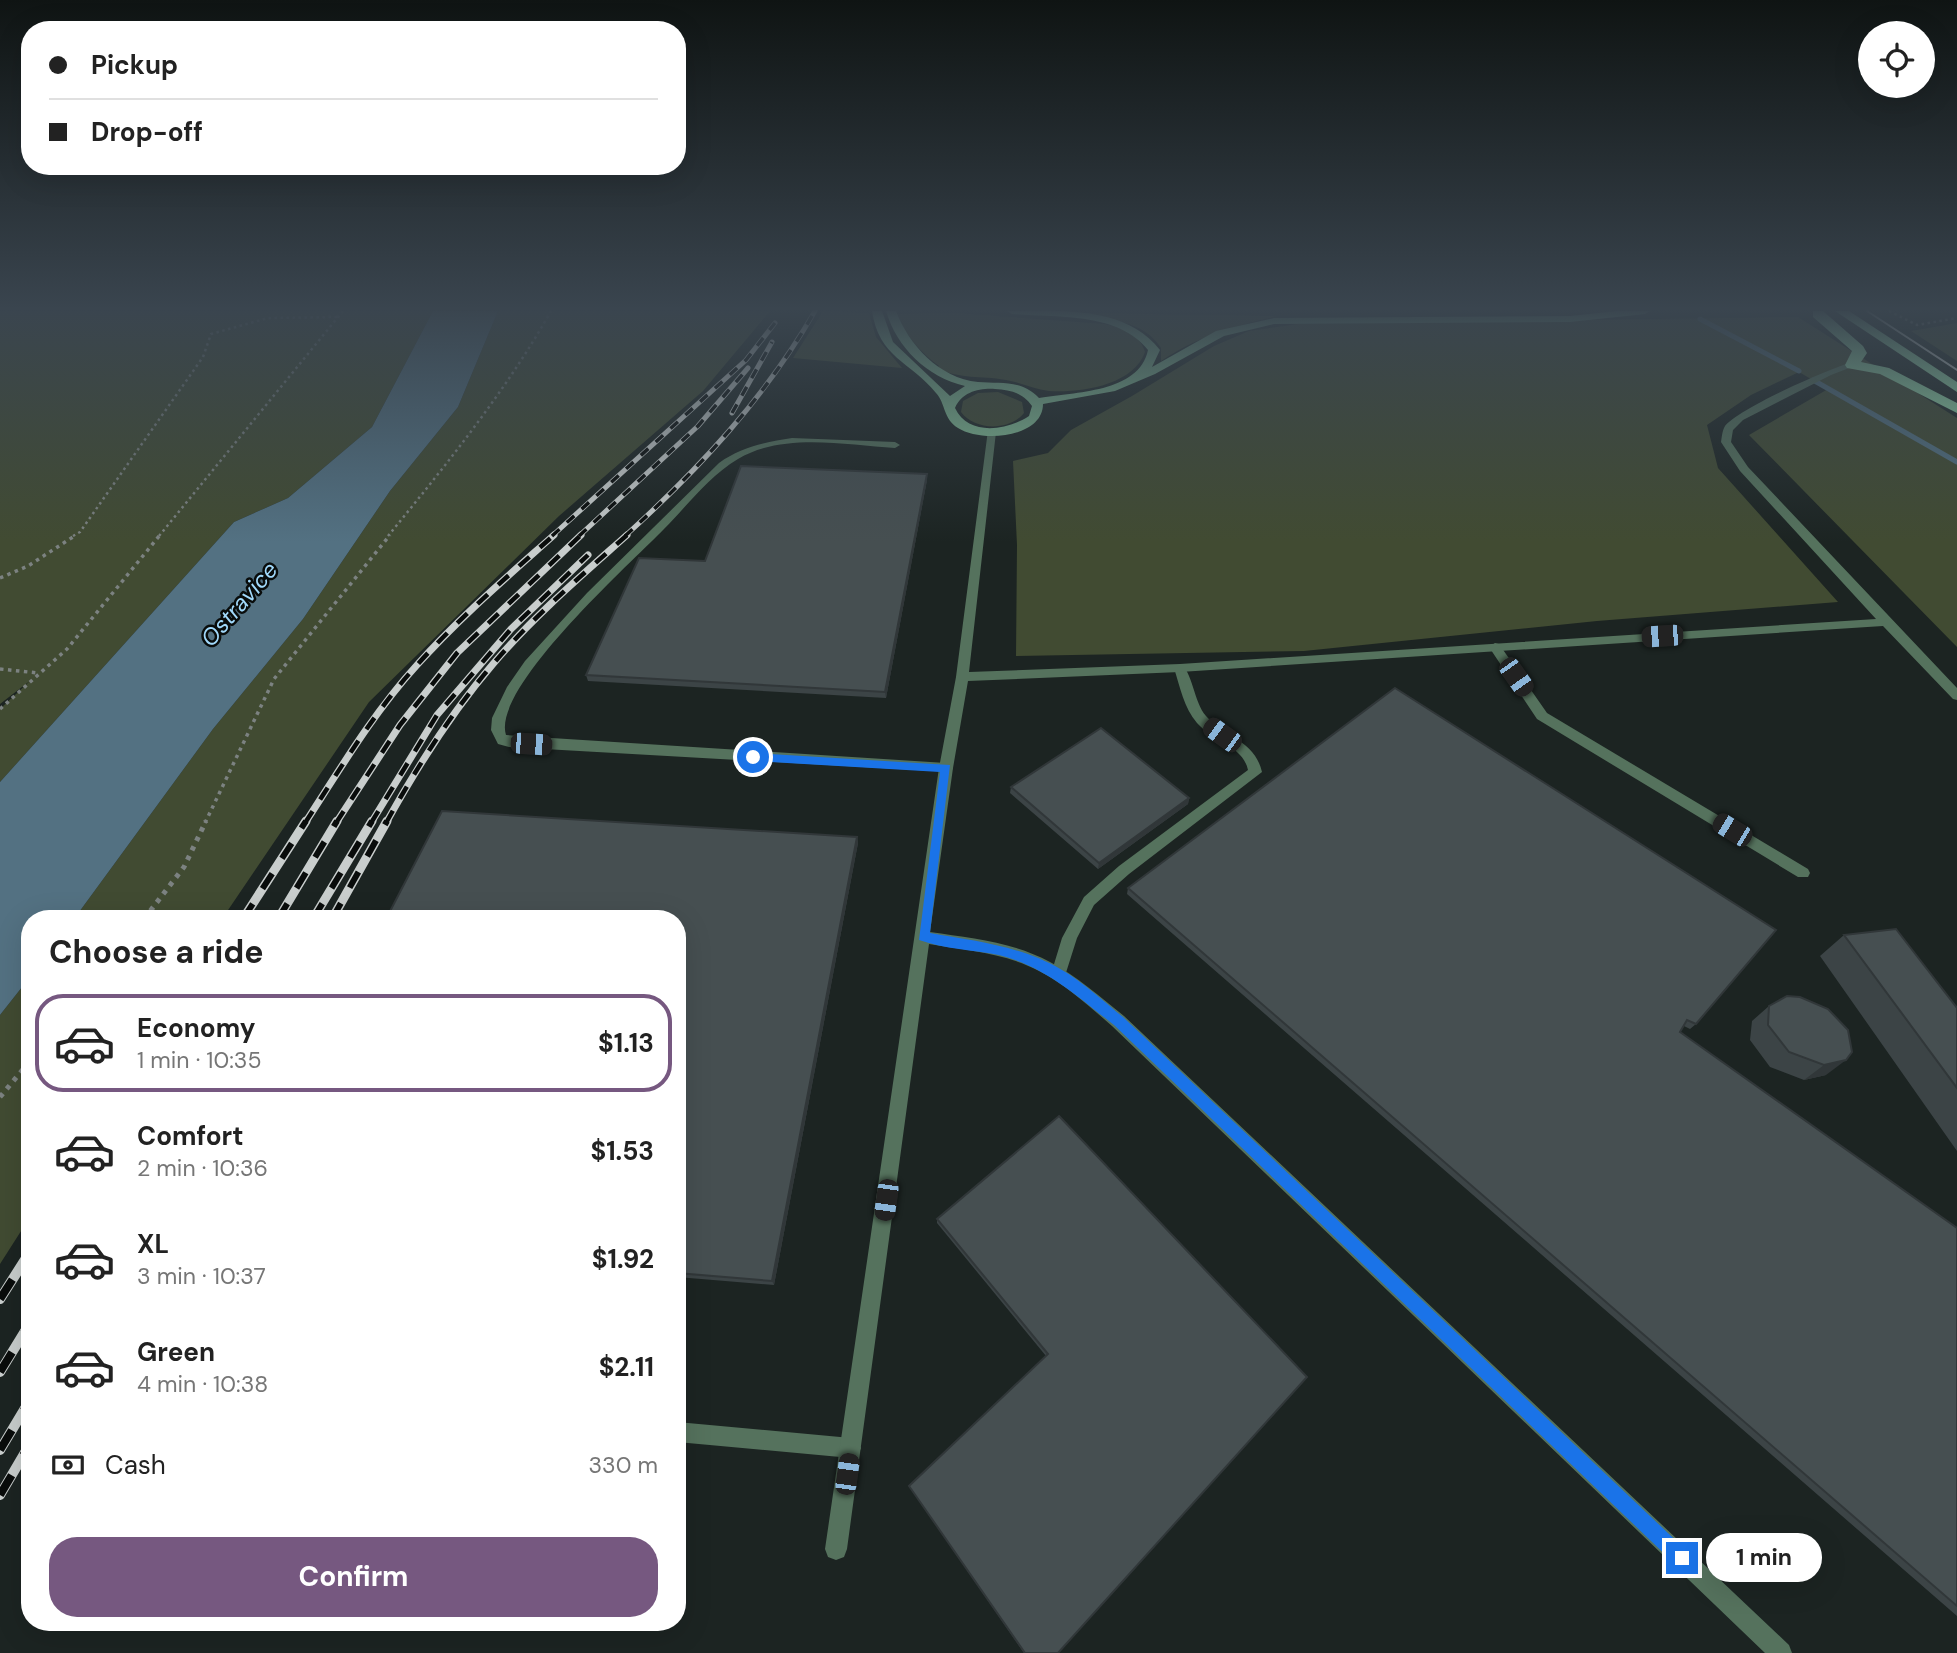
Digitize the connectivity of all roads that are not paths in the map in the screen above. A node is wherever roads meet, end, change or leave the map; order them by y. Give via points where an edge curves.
1 (937, 388) edge
2 (973, 388) edge
3 (1016, 388) edge
4 (1108, 388) edge
5 (1799, 388) edge
6 (1918, 388) edge
7 (1928, 388) edge
8 (1036, 402) junction
9 (950, 404) junction
10 (1957, 408) edge
11 (991, 432) junction
12 (895, 445) dead end
13 (1886, 622) junction
14 (1495, 647) junction
15 (1180, 668) junction
16 (962, 677) junction
17 (1957, 696) edge
18 (946, 768) junction
19 (1803, 873) dead end
20 (923, 937) junction
21 (1059, 974) junction
22 (686, 1433) edge
23 (851, 1448) junction
24 (836, 1549) dead end
25 (1781, 1653) edge

1 - 9 main road
2 - 9 main road
3 - 8 main road
4 - 8 main road
5 - 13 street via 1735,421 1726,433 1727,446
6 - 10 highway
7 - 10 highway
8 - 11 main road via 1037,414 1026,425
9 - 11 main road via 949,411 957,421
11 - 16 street
12 - 18 street via 783,442 757,446 728,461 544,648 510,693 498,731 503,741 509,742
13 - 14 street
13 - 17 street
14 - 15 street
14 - 19 street via 1542,716
15 - 16 street
15 - 21 street via 1202,721 1251,758 1255,772 1089,901 1070,938
16 - 18 street
18 - 20 street
20 - 21 street via 1018,955
20 - 23 street
21 - 25 street via 1118,1021
22 - 23 street
23 - 24 street

